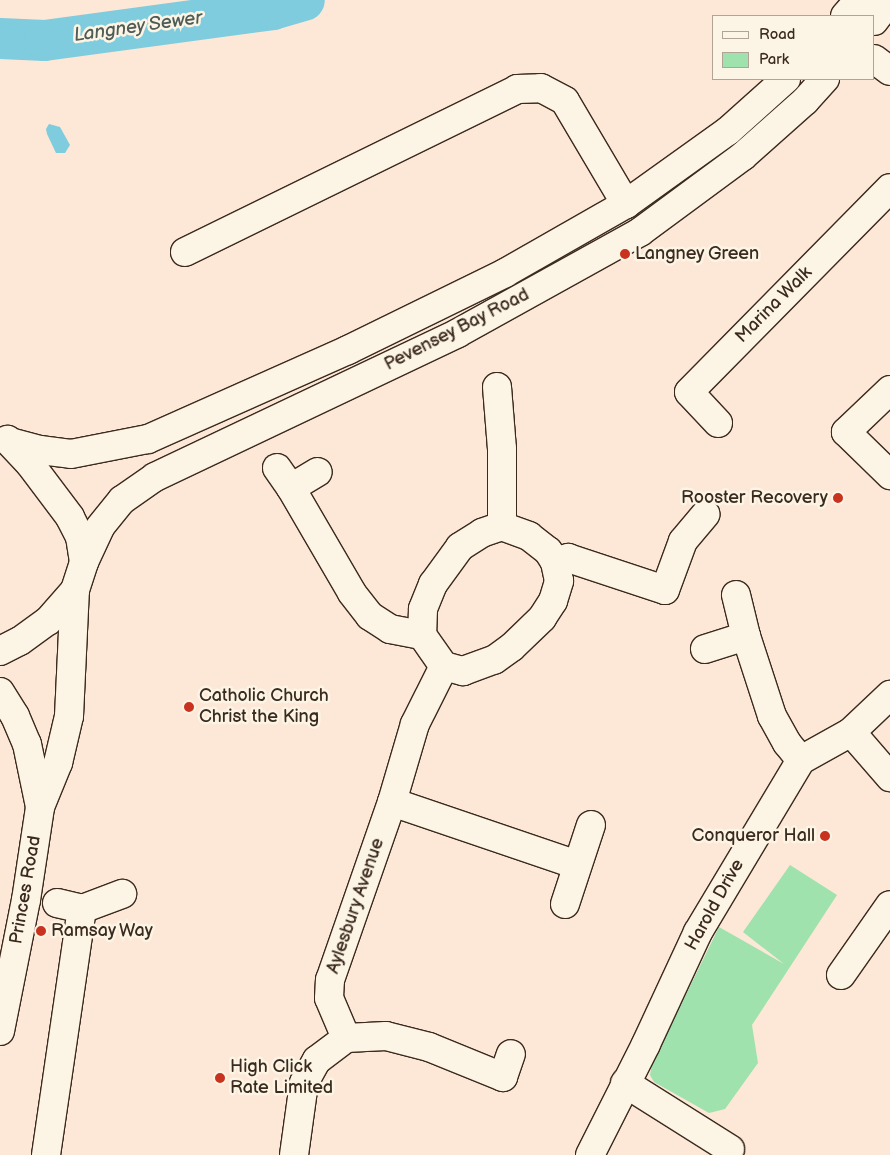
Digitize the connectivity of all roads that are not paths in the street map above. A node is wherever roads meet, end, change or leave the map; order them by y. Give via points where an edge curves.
1 (859, 0) edge
2 (890, 0) edge
3 (846, 15) edge
4 (875, 20) edge
5 (875, 59) edge
6 (890, 71) edge
7 (785, 80) edge
8 (824, 80) edge
9 (890, 188) edge
10 (626, 204) junction
11 (185, 252) dead end
12 (497, 387) dead end
13 (890, 390) edge
14 (718, 423) dead end
15 (5, 437) edge
16 (881, 466) edge
17 (318, 472) dead end
18 (706, 514) dead end
19 (502, 526) junction
20 (84, 562) junction
21 (555, 562) junction
22 (76, 590) junction
23 (736, 595) dead end
24 (422, 635) junction
25 (746, 636) junction
26 (705, 649) dead end
27 (0, 651) edge
28 (444, 666) junction
29 (0, 692) edge
30 (890, 695) edge
31 (851, 732) junction
32 (801, 760) junction
33 (890, 777) edge
34 (392, 802) junction
35 (40, 806) junction
36 (592, 825) dead end
37 (577, 865) junction
38 (122, 894) dead end
39 (565, 904) dead end
40 (890, 905) edge
41 (841, 976) dead end
42 (5, 980) edge
43 (0, 1031) edge
44 (346, 1038) junction
45 (512, 1054) dead end
46 (624, 1083) junction
47 (730, 1149) dead end
48 (46, 1155) edge
49 (294, 1155) edge
50 (590, 1155) edge

1 - 3 street
2 - 4 street
5 - 6 street
7 - 10 street, Pevensey Bay Road via 728,131
8 - 20 street, Pevensey Bay Road via 743,156 640,232 458,333 155,477 122,500 100,527
9 - 14 street, Marina Walk via 689,392
10 - 11 street via 565,100 541,88 517,89
10 - 15 street, Pevensey Bay Road via 505,273 348,350 148,439 71,454 40,450
12 - 19 street via 502,449
13 - 16 street via 846,432
15 - 20 street via 70,517 80,537
17 - 24 street via 284,478 352,593 370,616 390,628
18 - 21 street via 684,541 664,590 568,558
19 - 21 street via 529,536 548,551
19 - 24 street via 482,532 460,547 433,584 423,608
20 - 22 street, Pevensey Bay Road
21 - 28 street via 559,581 553,601 542,618 518,641 494,660 463,671
22 - 27 street via 48,621
22 - 35 street, Princes Road via 69,716 58,764
23 - 25 street
24 - 28 street
25 - 26 street
25 - 32 street via 772,716
28 - 34 street, Aylesbury Avenue via 415,724
29 - 35 street, Princes Road via 27,744
30 - 31 street, Harold Drive
31 - 32 street, Harold Drive
31 - 33 street
32 - 46 street, Harold Drive via 698,932 646,1044
34 - 37 street
34 - 44 street, Aylesbury Avenue via 330,980 329,998
35 - 42 street, Princes Road
36 - 37 street
37 - 39 street
38 - 48 street via 70,906
40 - 41 street
42 - 43 street, Princes Road
44 - 45 street via 386,1036 429,1047 503,1077
44 - 49 street via 317,1060 304,1083
46 - 47 street
46 - 50 street, Harold Drive

